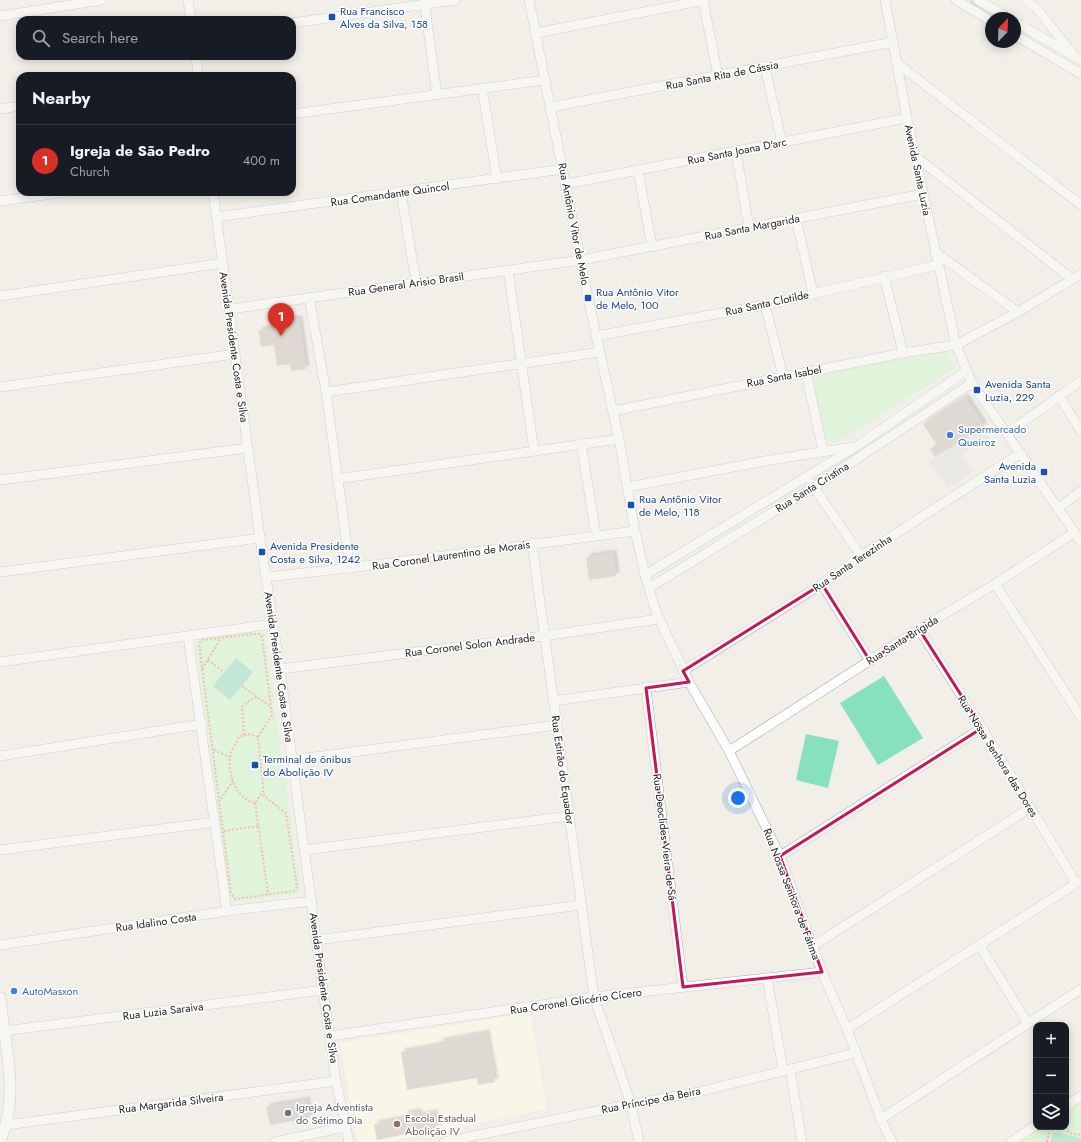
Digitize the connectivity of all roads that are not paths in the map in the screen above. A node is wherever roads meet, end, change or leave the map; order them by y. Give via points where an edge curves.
1 (102, 0) edge
2 (188, 0) edge
3 (455, 0) edge
4 (529, 0) edge
5 (704, 0) edge
6 (885, 0) edge
7 (956, 0) edge
8 (978, 0) edge
9 (1026, 0) edge
10 (425, 2) edge
11 (999, 12) edge
12 (0, 16) edge
13 (190, 16) edge
14 (985, 17) edge
15 (296, 21) edge
16 (1021, 25) edge
17 (536, 33) junction
18 (1021, 39) edge
19 (893, 42) junction
20 (1078, 58) edge
21 (196, 60) edge
22 (898, 64) junction
23 (765, 67) junction
24 (198, 72) edge
25 (1081, 74) edge
26 (718, 76) junction
27 (545, 80) junction
28 (482, 88) junction
29 (437, 95) junction
30 (16, 107) edge
31 (551, 107) junction
32 (0, 109) edge
33 (296, 113) edge
34 (907, 118) junction
35 (782, 143) junction
36 (736, 152) junction
37 (915, 156) junction
38 (563, 169) junction
39 (638, 170) junction
40 (497, 179) junction
41 (566, 184) junction
42 (401, 192) junction
43 (923, 194) junction
44 (37, 196) edge
45 (213, 196) edge
46 (0, 201) edge
47 (1081, 205) edge
48 (216, 217) junction
49 (796, 219) junction
50 (749, 228) junction
51 (652, 247) junction
52 (935, 252) junction
53 (581, 260) junction
54 (223, 263) junction
55 (938, 265) junction
56 (508, 270) junction
57 (1081, 274) edge
58 (884, 276) junction
59 (1072, 279) junction
60 (416, 282) junction
61 (813, 293) junction
62 (0, 296) edge
63 (309, 297) junction
64 (765, 305) junction
65 (230, 309) junction
66 (1018, 312) junction
67 (596, 336) junction
68 (956, 345) junction
69 (600, 352) junction
70 (903, 353) junction
71 (235, 354) junction
72 (521, 362) junction
73 (966, 371) junction
74 (806, 372) junction
75 (782, 376) junction
76 (1081, 381) edge
77 (972, 383) junction
78 (0, 387) edge
79 (326, 392) junction
80 (1058, 396) junction
81 (613, 411) junction
82 (1081, 431) edge
83 (1007, 433) junction
84 (619, 439) junction
85 (581, 443) junction
86 (857, 446) junction
87 (248, 448) junction
88 (534, 451) junction
89 (823, 451) junction
90 (1021, 453) junction
91 (807, 477) junction
92 (337, 479) junction
93 (0, 480) edge
94 (628, 487) junction
95 (814, 487) junction
96 (1081, 491) edge
97 (1058, 508) junction
98 (635, 531) junction
99 (1075, 532) junction
100 (596, 535) junction
101 (260, 538) junction
102 (1081, 542) edge
103 (532, 543) junction
104 (861, 556) junction
105 (350, 568) junction
106 (0, 572) edge
107 (645, 576) junction
108 (266, 577) junction
109 (822, 584) junction
110 (995, 584) junction
111 (649, 588) junction
112 (658, 619) junction
113 (273, 624) junction
114 (919, 629) junction
115 (188, 636) junction
116 (544, 636) junction
117 (870, 661) junction
118 (0, 662) edge
119 (280, 669) junction
120 (683, 671) junction
121 (689, 682) junction
122 (646, 688) junction
123 (553, 701) junction
124 (1081, 717) edge
125 (202, 724) junction
126 (557, 725) junction
127 (982, 728) junction
128 (729, 750) junction
129 (0, 756) edge
130 (292, 760) junction
131 (1030, 808) junction
132 (569, 816) junction
133 (215, 822) junction
134 (0, 850) edge
135 (305, 850) junction
136 (780, 856) junction
137 (1079, 882) edge
138 (312, 901) junction
139 (581, 905) junction
140 (227, 911) junction
141 (317, 940) junction
142 (0, 945) edge
143 (813, 946) junction
144 (980, 946) junction
145 (822, 972) junction
146 (767, 978) junction
147 (683, 987) junction
148 (1081, 989) edge
149 (323, 990) junction
150 (594, 997) junction
151 (0, 998) edge
152 (1028, 1024) junction
153 (847, 1029) junction
154 (2, 1034) edge
155 (330, 1036) junction
156 (855, 1053) junction
157 (786, 1070) junction
158 (336, 1081) junction
159 (1081, 1096) edge
160 (631, 1104) junction
161 (1069, 1104) edge
162 (881, 1119) junction
163 (6, 1125) junction
164 (345, 1127) junction
165 (1033, 1128) edge
166 (0, 1141) edge
167 (275, 1142) edge
168 (348, 1142) edge
169 (444, 1142) edge
170 (639, 1142) edge
171 (802, 1142) edge
172 (891, 1142) edge
173 (1010, 1142) edge

1 - 12 street
2 - 13 street
3 - 10 street
4 - 17 street, Rua Antônio Vitor de Melo
5 - 17 street
5 - 26 street
6 - 19 street, Avenida Santa Luzia
7 - 14 street
8 - 11 street
9 - 20 street via 1038,10
10 - 15 street
10 - 29 street
16 - 20 street
17 - 27 street, Rua Antônio Vitor de Melo
18 - 25 street
19 - 22 street, Avenida Santa Luzia
19 - 23 street, Rua Santa Rita de Cássia
21 - 24 street
22 - 34 street, Avenida Santa Luzia
22 - 47 street
23 - 26 street, Rua Santa Rita de Cássia
23 - 35 street
26 - 31 street, Rua Santa Rita de Cássia
27 - 28 street
27 - 31 street, Rua Antônio Vitor de Melo
28 - 29 street
28 - 40 street
29 - 33 street
30 - 32 street
31 - 38 street, Rua Antônio Vitor de Melo
34 - 35 street, Rua Santa Joana D'arc
34 - 37 street, Avenida Santa Luzia
35 - 36 street, Rua Santa Joana D'arc
36 - 39 street, Rua Santa Joana D'arc
36 - 50 street
37 - 43 street, Avenida Santa Luzia
37 - 59 street
38 - 40 street, Rua Comandante Quincol
38 - 41 street, Rua Antônio Vitor de Melo
39 - 41 street, Rua Santa Joana D'arc
39 - 51 street
40 - 42 street, Rua Comandante Quincol
41 - 53 street, Rua Antônio Vitor de Melo
42 - 48 street, Rua Comandante Quincol
42 - 60 street
43 - 49 street, Rua Santa Margarida
43 - 52 street, Avenida Santa Luzia
44 - 46 street
45 - 48 street, Avenida Presidente Costa e Silva
48 - 54 street, Avenida Presidente Costa e Silva
49 - 50 street, Rua Santa Margarida
49 - 61 street
50 - 51 street, Rua Santa Margarida
51 - 53 street, Rua Santa Margarida
52 - 55 street, Avenida Santa Luzia
52 - 66 street
53 - 56 street, Rua General Arisio Brasil
53 - 67 street, Rua Antônio Vitor de Melo
54 - 62 street
54 - 65 street, Avenida Presidente Costa e Silva
55 - 58 street, Rua Santa Clotilde
55 - 68 street, Avenida Santa Luzia
56 - 60 street, Rua General Arisio Brasil
56 - 72 street
57 - 59 street, Rua Santa Isabel
58 - 61 street, Rua Santa Clotilde
58 - 70 street
59 - 66 street, Rua Santa Isabel
60 - 63 street, Rua General Arisio Brasil
61 - 64 street, Rua Santa Clotilde
63 - 65 street, Rua General Arisio Brasil
63 - 79 street
64 - 67 street, Rua Santa Clotilde
64 - 75 street
65 - 71 street, Avenida Presidente Costa e Silva
66 - 68 street, Rua Santa Isabel
67 - 69 street, Rua Antônio Vitor de Melo
68 - 70 street, Rua Santa Isabel
68 - 73 street, Avenida Santa Luzia
69 - 72 street
69 - 81 street, Rua Antônio Vitor de Melo
70 - 74 street, Rua Santa Isabel
71 - 78 street
71 - 87 street, Avenida Presidente Costa e Silva
72 - 79 street
72 - 88 street
73 - 77 street, Avenida Santa Luzia
73 - 86 street, Rua Santa Cristina
74 - 75 street, Rua Santa Isabel
74 - 89 street
75 - 81 street, Rua Santa Isabel
76 - 80 street
77 - 83 street, Avenida Santa Luzia
77 - 95 street, Rua Santa Cristina
79 - 92 street
80 - 82 street
80 - 83 street
81 - 84 street, Rua Antônio Vitor de Melo
83 - 90 street, Avenida Santa Luzia
84 - 85 street
84 - 94 street, Rua Antônio Vitor de Melo
85 - 88 street
85 - 100 street
86 - 89 street
86 - 91 street, Rua Santa Cristina
87 - 93 street
87 - 101 street, Avenida Presidente Costa e Silva
88 - 92 street
89 - 94 street
90 - 97 street, Avenida Santa Luzia
90 - 104 street, Rua Santa Terezinha
91 - 95 street
91 - 107 street, Rua Santa Cristina
92 - 105 street
94 - 98 street, Rua Antônio Vitor de Melo
95 - 104 street
95 - 111 street, Rua Santa Cristina
96 - 97 street
97 - 99 street, Avenida Santa Luzia
98 - 100 street, Rua Coronel Laurentino de Morais
98 - 107 street, Rua Antônio Vitor de Melo
99 - 102 street, Avenida Santa Luzia
99 - 110 street, Rua Santa Brígida
100 - 103 street, Rua Coronel Laurentino de Morais
101 - 106 street
101 - 108 street, Avenida Presidente Costa e Silva
103 - 105 street, Rua Coronel Laurentino de Morais
103 - 116 street, Rua Estirão do Equador
104 - 109 street, Rua Santa Terezinha
105 - 108 street, Rua Coronel Laurentino de Morais
107 - 111 street, Rua Antônio Vitor de Melo
108 - 113 street, Avenida Presidente Costa e Silva
109 - 117 street
109 - 120 street, Rua Santa Terezinha
110 - 114 street, Rua Santa Brígida
110 - 124 street
111 - 112 street, Rua Nossa Senhora de Fátima
112 - 116 street, Rua Coronel Solon Andrade
112 - 120 street, Rua Nossa Senhora de Fátima
113 - 115 street
113 - 119 street, Avenida Presidente Costa e Silva
114 - 117 street, Rua Santa Brígida
114 - 127 street, Rua Nossa Senhora das Dores
115 - 118 street
115 - 125 street
116 - 119 street, Rua Coronel Solon Andrade
116 - 123 street, Rua Estirão do Equador
117 - 128 street, Rua Santa Brígida
119 - 130 street, Avenida Presidente Costa e Silva
120 - 121 street, Rua Nossa Senhora de Fátima
121 - 122 street
121 - 128 street, Rua Nossa Senhora de Fátima
122 - 123 street
122 - 147 street, Rua Deoclides Vieira de Sá
123 - 126 street, Rua Estirão do Equador
125 - 129 street
125 - 133 street
126 - 130 street
126 - 132 street, Rua Estirão do Equador
127 - 131 street, Rua Nossa Senhora das Dores
127 - 136 street
128 - 136 street, Rua Nossa Senhora de Fátima
130 - 135 street, Avenida Presidente Costa e Silva
131 - 137 street, Rua Nossa Senhora das Dores
131 - 143 street
132 - 135 street
132 - 139 street, Rua Estirão do Equador
133 - 134 street
133 - 140 street
135 - 138 street, Avenida Presidente Costa e Silva
136 - 143 street, Rua Nossa Senhora de Fátima
137 - 144 street
138 - 140 street, Rua Idalino Costa
138 - 141 street, Avenida Presidente Costa e Silva
139 - 141 street
139 - 150 street, Rua Estirão do Equador
140 - 142 street, Rua Idalino Costa
141 - 149 street, Avenida Presidente Costa e Silva
143 - 145 street, Rua Nossa Senhora de Fátima
144 - 152 street
144 - 153 street
145 - 146 street, Rua Coronel Glicério Cícero
145 - 153 street, Rua Nossa Senhora de Fátima
146 - 147 street, Rua Coronel Glicério Cícero
146 - 157 street
147 - 150 street, Rua Coronel Glicério Cícero
148 - 152 street
149 - 154 street, Rua Luzia Saraiva
149 - 155 street, Avenida Presidente Costa e Silva
150 - 155 street, Rua Coronel Glicério Cícero
150 - 160 street, Rua Estirão do Equador
151 - 154 street
152 - 162 street
153 - 156 street, Rua Nossa Senhora de Fátima
154 - 163 street via 11,1089
155 - 158 street, Avenida Presidente Costa e Silva
156 - 157 street, Rua Príncipe da Beira
156 - 162 street, Rua Nossa Senhora de Fátima
157 - 160 street, Rua Príncipe da Beira via 694,1093
157 - 171 street
158 - 163 street, Rua Margarida Silveira
158 - 164 street, Avenida Presidente Costa e Silva
159 - 161 street
160 - 169 street, Rua Príncipe da Beira
160 - 170 street, Rua Estirão do Equador
162 - 172 street, Rua Nossa Senhora de Fátima
163 - 166 street
164 - 167 street
164 - 168 street, Avenida Presidente Costa e Silva
165 - 173 street

